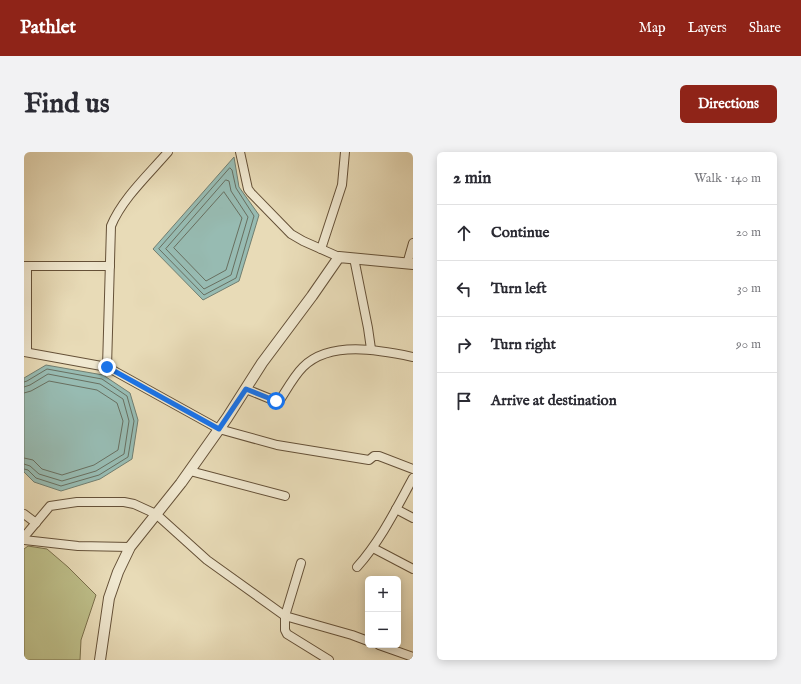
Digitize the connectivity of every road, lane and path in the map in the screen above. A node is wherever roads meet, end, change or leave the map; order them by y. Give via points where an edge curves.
1 (168, 152) edge
2 (240, 152) edge
3 (345, 152) edge
4 (413, 243) edge
5 (321, 249) junction
6 (339, 257) junction
7 (354, 258) junction
8 (410, 264) edge
9 (26, 266) edge
10 (110, 266) junction
11 (371, 349) junction
12 (25, 352) edge
13 (413, 357) edge
14 (107, 367) junction
15 (246, 389) junction
16 (219, 429) junction
17 (413, 469) edge
18 (190, 471) junction
19 (413, 478) edge
20 (285, 496) dead end
21 (396, 509) junction
22 (24, 514) edge
23 (156, 514) junction
24 (413, 518) edge
25 (36, 523) junction
26 (24, 539) edge
27 (130, 548) junction
28 (373, 548) junction
29 (301, 563) dead end
30 (357, 567) dead end
31 (413, 569) edge
32 (285, 616) junction
33 (365, 640) edge
34 (388, 648) edge
35 (413, 657) edge
36 (100, 660) edge
37 (329, 660) edge

1 - 10 street via 115,216 111,226
2 - 5 street via 251,193 291,234
3 - 5 street via 342,185
4 - 8 street
5 - 6 street
6 - 7 street
6 - 15 street
7 - 8 street
7 - 11 street
9 - 10 street
9 - 12 street
10 - 14 street
11 - 13 street
11 - 15 street via 332,352 313,359 303,367 280,400 273,400
12 - 14 street
14 - 16 street
15 - 16 street
16 - 17 street via 277,445 360,460 379,456
16 - 18 street
18 - 20 street
18 - 23 street
19 - 21 street
21 - 24 street
21 - 28 street
22 - 25 street
23 - 25 street via 124,502 77,502 50,506
23 - 27 street
23 - 32 street via 207,560
25 - 26 street
26 - 27 street via 78,546
27 - 36 street via 109,598
28 - 30 street
28 - 31 street
29 - 32 street
32 - 33 street
32 - 37 street via 287,634
34 - 35 street

